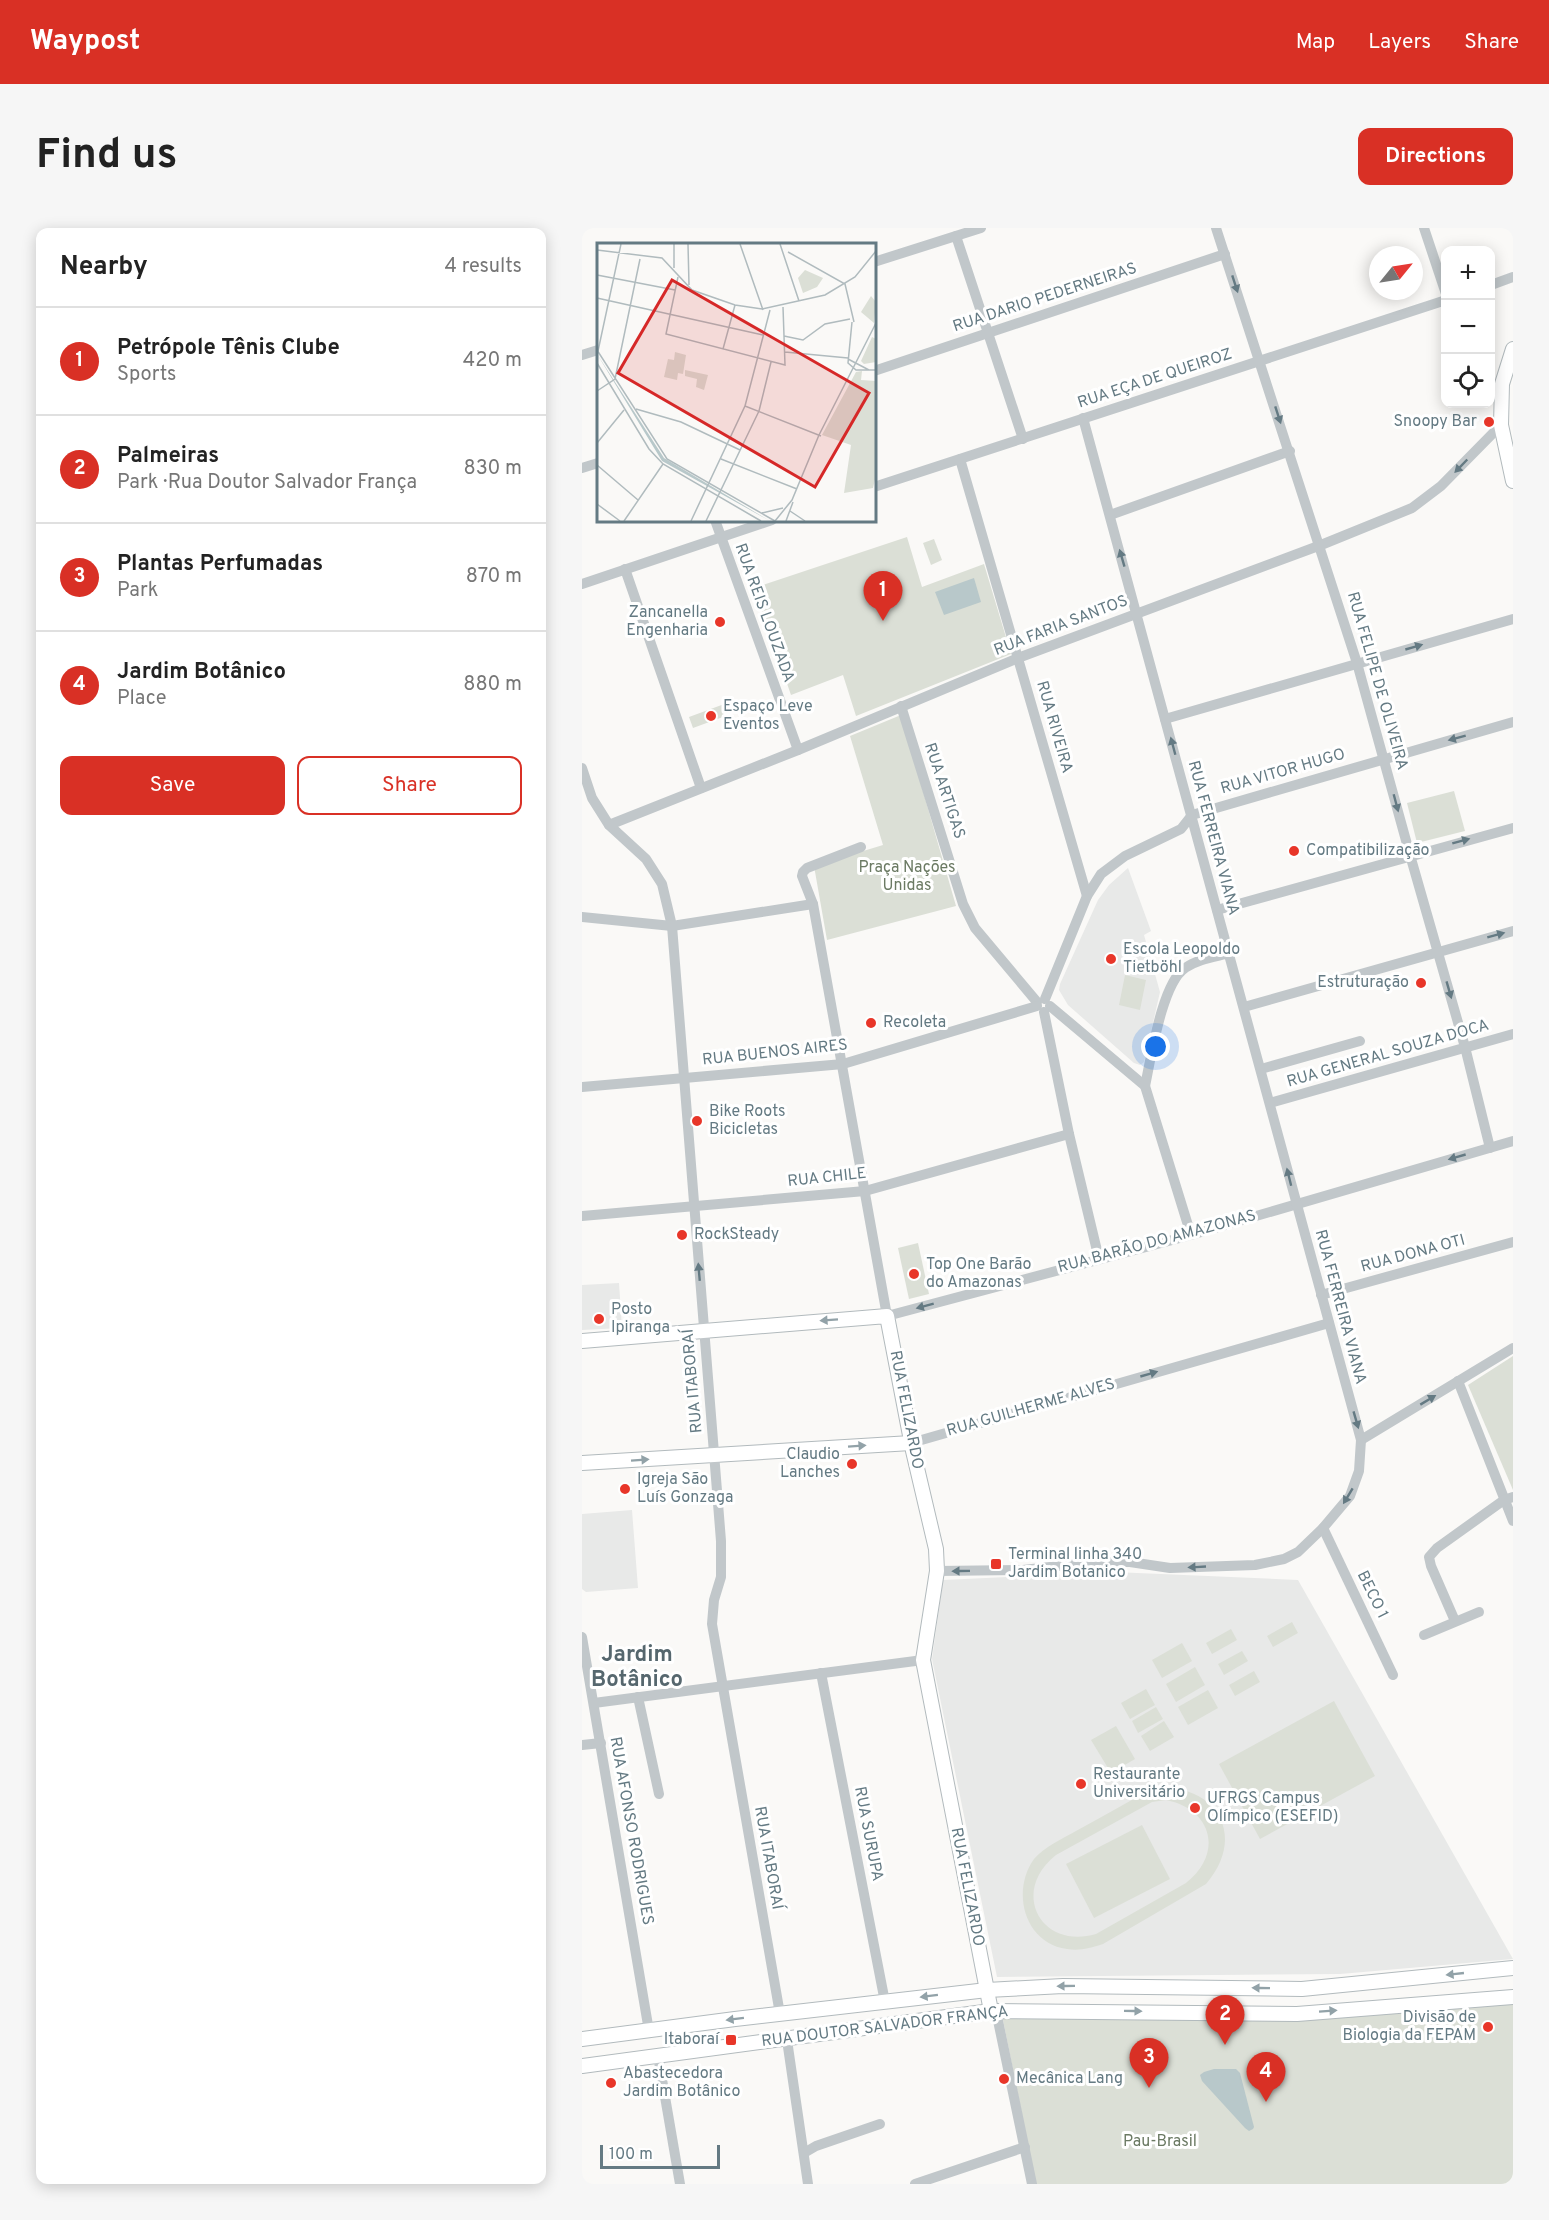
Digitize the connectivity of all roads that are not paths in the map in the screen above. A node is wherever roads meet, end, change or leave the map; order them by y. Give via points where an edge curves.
1 (981, 228) edge
2 (1216, 228) edge
3 (1424, 228) edge
4 (956, 236) junction
5 (1225, 254) junction
6 (876, 261) edge
7 (1513, 277) edge
8 (1441, 279) edge
9 (1495, 284) edge
10 (1441, 302) edge
11 (986, 333) junction
12 (1513, 349) edge
13 (597, 350) edge
14 (582, 355) edge
15 (1260, 360) junction
16 (876, 370) edge
17 (1083, 418) junction
18 (1502, 424) junction
19 (1023, 439) junction
20 (1290, 451) junction
21 (960, 459) junction
22 (597, 463) edge
23 (582, 468) edge
24 (1513, 481) edge
25 (876, 486) edge
26 (1110, 515) junction
27 (717, 522) edge
28 (766, 522) edge
29 (721, 537) junction
30 (1321, 545) junction
31 (625, 569) junction
32 (582, 584) edge
33 (1137, 614) junction
34 (1513, 619) edge
35 (1018, 658) junction
36 (1357, 663) junction
37 (901, 706) junction
38 (1165, 719) junction
39 (1513, 722) edge
40 (798, 750) junction
41 (1384, 758) junction
42 (582, 768) edge
43 (701, 788) junction
44 (1192, 815) junction
45 (609, 825) junction
46 (1513, 828) edge
47 (861, 847) dead end
48 (1410, 855) junction
49 (1088, 896) junction
50 (813, 904) junction
51 (1217, 910) junction
52 (582, 917) edge
53 (672, 926) junction
54 (1513, 931) edge
55 (1438, 951) junction
56 (1230, 953) junction
57 (1043, 1005) junction
58 (1244, 1007) junction
59 (1513, 1034) edge
60 (1360, 1041) dead end
61 (1465, 1047) junction
62 (843, 1064) junction
63 (1261, 1069) junction
64 (683, 1078) junction
65 (1146, 1086) junction
66 (582, 1088) edge
67 (1270, 1103) junction
68 (1069, 1134) junction
69 (1513, 1141) edge
70 (1490, 1148) junction
71 (865, 1191) junction
72 (1296, 1203) junction
73 (693, 1206) junction
74 (582, 1216) edge
75 (1191, 1235) junction
76 (1513, 1242) edge
77 (1099, 1259) junction
78 (1321, 1294) junction
79 (887, 1316) junction
80 (1329, 1323) junction
81 (704, 1330) junction
82 (582, 1341) edge
83 (1513, 1348) edge
84 (1458, 1382) junction
85 (1361, 1440) junction
86 (911, 1443) junction
87 (714, 1455) junction
88 (582, 1463) edge
89 (1508, 1499) edge
90 (1513, 1521) edge
91 (1323, 1528) junction
92 (937, 1571) junction
93 (1479, 1612) dead end
94 (1455, 1622) junction
95 (1424, 1635) dead end
96 (582, 1636) edge
97 (923, 1660) junction
98 (821, 1673) junction
99 (1394, 1675) dead end
100 (722, 1685) junction
101 (638, 1697) junction
102 (594, 1703) junction
103 (601, 1743) junction
104 (582, 1745) edge
105 (659, 1794) dead end
106 (1513, 1968) edge
107 (987, 1990) junction
108 (1513, 1997) edge
109 (885, 2002) junction
110 (993, 2011) junction
111 (780, 2014) junction
112 (649, 2031) junction
113 (582, 2039) edge
114 (787, 2040) junction
115 (658, 2056) junction
116 (582, 2066) edge
117 (880, 2124) dead end
118 (1025, 2147) junction
119 (804, 2153) junction
120 (680, 2184) edge
121 (808, 2184) edge
122 (915, 2184) edge
123 (1032, 2184) edge

1 - 4 street
2 - 5 street, RUA FELIPE DE OLIVEIRA
3 - 8 street
4 - 6 street
4 - 11 street
5 - 11 street, RUA DARIO PEDERNEIRAS
5 -> 15 street, RUA FELIPE DE OLIVEIRA
7 - 9 street
10 - 15 street, RUA EÇA DE QUEIROZ
11 - 16 street, RUA DARIO PEDERNEIRAS
11 - 19 street
12 - 18 main road via 1502,384
13 - 14 street
15 - 17 street, RUA EÇA DE QUEIROZ
15 -> 20 street, RUA FELIPE DE OLIVEIRA
17 - 19 street, RUA EÇA DE QUEIROZ
17 - 26 street, RUA FERREIRA VIANA
18 - 24 main road
18 -> 30 street, RUA FARIA SANTOS via 1441,486 1412,508
19 - 21 street, RUA EÇA DE QUEIROZ
20 - 26 street
20 - 30 street, RUA FELIPE DE OLIVEIRA
21 - 25 street, RUA EÇA DE QUEIROZ
21 - 35 street, RUA RIVEIRA
22 - 23 street
33 -> 26 street, RUA FERREIRA VIANA
27 - 29 street, RUA REIS LOUZADA
28 - 29 street
29 - 31 street
29 - 40 street, RUA REIS LOUZADA
30 - 33 street, RUA FARIA SANTOS
30 - 36 street, RUA FELIPE DE OLIVEIRA
31 - 32 street
31 - 43 street
33 - 35 street, RUA FARIA SANTOS
33 - 38 street, RUA FERREIRA VIANA
36 -> 34 street
35 - 37 street, RUA FARIA SANTOS
35 - 49 street, RUA RIVEIRA
36 - 38 street
36 - 41 street, RUA FELIPE DE OLIVEIRA
37 - 40 street, RUA FARIA SANTOS
37 - 57 street, RUA ARTIGAS via 963,904 975,927
44 -> 38 street, RUA FERREIRA VIANA
39 -> 41 street, RUA VITOR HUGO
40 - 43 street, RUA FARIA SANTOS
41 - 44 street, RUA VITOR HUGO
41 -> 48 street, RUA FELIPE DE OLIVEIRA
42 - 45 street, RUA ITABORAÍ via 592,798
43 - 45 street, RUA FARIA SANTOS
44 - 49 street, RUA VITOR HUGO via 1181,829 1125,856 1101,874
44 - 51 street, RUA FERREIRA VIANA
45 - 53 street, RUA ITABORAÍ via 646,859 662,884
48 -> 46 street
47 - 50 street, RUA FELIZARDO via 803,872
48 - 51 street
48 - 55 street, RUA FELIPE DE OLIVEIRA
49 - 57 street
50 - 53 street
50 - 62 street, RUA FELIZARDO
51 - 56 street, RUA FERREIRA VIANA
52 - 53 street
53 - 64 street, RUA ITABORAÍ
55 -> 54 street
55 - 58 street
55 -> 61 street, RUA FELIPE DE OLIVEIRA
56 - 58 street, RUA FERREIRA VIANA
56 - 65 street via 1183,969 1174,981 1161,1016
57 - 62 street, RUA BUENOS AIRES
57 - 65 street, RUA ARTIGAS
57 - 68 street
58 - 63 street, RUA FERREIRA VIANA
59 - 61 street, RUA GENERAL SOUZA DOCA
60 - 63 street
61 - 67 street, RUA GENERAL SOUZA DOCA
61 - 70 street, RUA FELIPE DE OLIVEIRA
62 - 64 street, RUA BUENOS AIRES
62 - 71 street, RUA FELIZARDO
63 - 67 street, RUA FERREIRA VIANA
64 - 66 street, RUA BUENOS AIRES
64 - 73 street, RUA ITABORAÍ
65 - 75 street
72 -> 67 street, RUA FERREIRA VIANA
68 - 71 street, RUA CHILE
68 - 77 street
69 - 70 street, RUA BARÃO DO AMAZONAS
70 -> 72 street, RUA BARÃO DO AMAZONAS
71 - 73 street, RUA CHILE
71 - 79 street, RUA FELIZARDO
72 - 75 street, RUA BARÃO DO AMAZONAS
72 - 78 street, RUA FERREIRA VIANA
73 - 74 street, RUA CHILE
81 -> 73 street, RUA ITABORAÍ
75 - 77 street, RUA BARÃO DO AMAZONAS
76 - 78 street, RUA DONA OTI
77 -> 79 street, RUA BARÃO DO AMAZONAS
78 - 80 street, RUA FERREIRA VIANA
79 -> 81 main road, RUA BARÃO DO AMAZONAS
79 - 86 main road, RUA FELIZARDO
80 -> 85 street, RUA FERREIRA VIANA
86 -> 80 street, RUA GUILHERME ALVES
81 - 82 main road, RUA BARÃO DO AMAZONAS
81 - 87 street, RUA ITABORAÍ
83 - 84 street
85 -> 84 street
84 - 89 street
85 -> 91 street, RUA FERREIRA VIANA via 1359,1471 1350,1496
87 -> 86 main road, RUA GUILHERME ALVES
86 - 92 main road, RUA FELIZARDO
88 -> 87 main road, RUA GUILHERME ALVES
87 - 100 street, RUA ITABORAÍ via 721,1577 712,1624
89 - 90 street
89 - 94 street via 1429,1557
91 -> 92 street, RUA FERREIRA VIANA via 1298,1552 1255,1565 1170,1568 1107,1562 1023,1570
91 - 99 street, BECO 1
92 - 97 main road, RUA FELIZARDO
93 - 94 street
94 - 95 street
96 - 102 street, RUA AFONSO RODRIGUES
97 - 98 street
97 - 107 main road, RUA FELIZARDO
98 - 100 street
98 - 109 street, RUA SURUPA
100 - 101 street
100 - 111 street, RUA ITABORAÍ
101 - 102 street
101 - 105 street
102 - 103 street, RUA AFONSO RODRIGUES
103 - 104 street
103 - 112 street, RUA AFONSO RODRIGUES
106 -> 107 main road, RUA DOUTOR SALVADOR FRANÇA via 1302,1989 1063,1986
107 -> 109 main road, RUA DOUTOR SALVADOR FRANÇA
107 - 110 main road, RUA FELIZARDO
110 -> 108 main road, RUA DOUTOR SALVADOR FRANÇA via 1297,2014
109 - 111 main road, RUA DOUTOR SALVADOR FRANÇA
110 - 114 main road, RUA DOUTOR SALVADOR FRANÇA
110 - 118 street, RUA FELIZARDO
111 -> 112 main road, RUA DOUTOR SALVADOR FRANÇA
112 - 113 main road, RUA DOUTOR SALVADOR FRANÇA
114 - 115 main road, RUA DOUTOR SALVADOR FRANÇA
114 - 119 street
115 - 116 main road, RUA DOUTOR SALVADOR FRANÇA
115 - 120 street
117 - 119 street
118 - 122 street
118 - 123 street, RUA FELIZARDO
119 - 121 street

